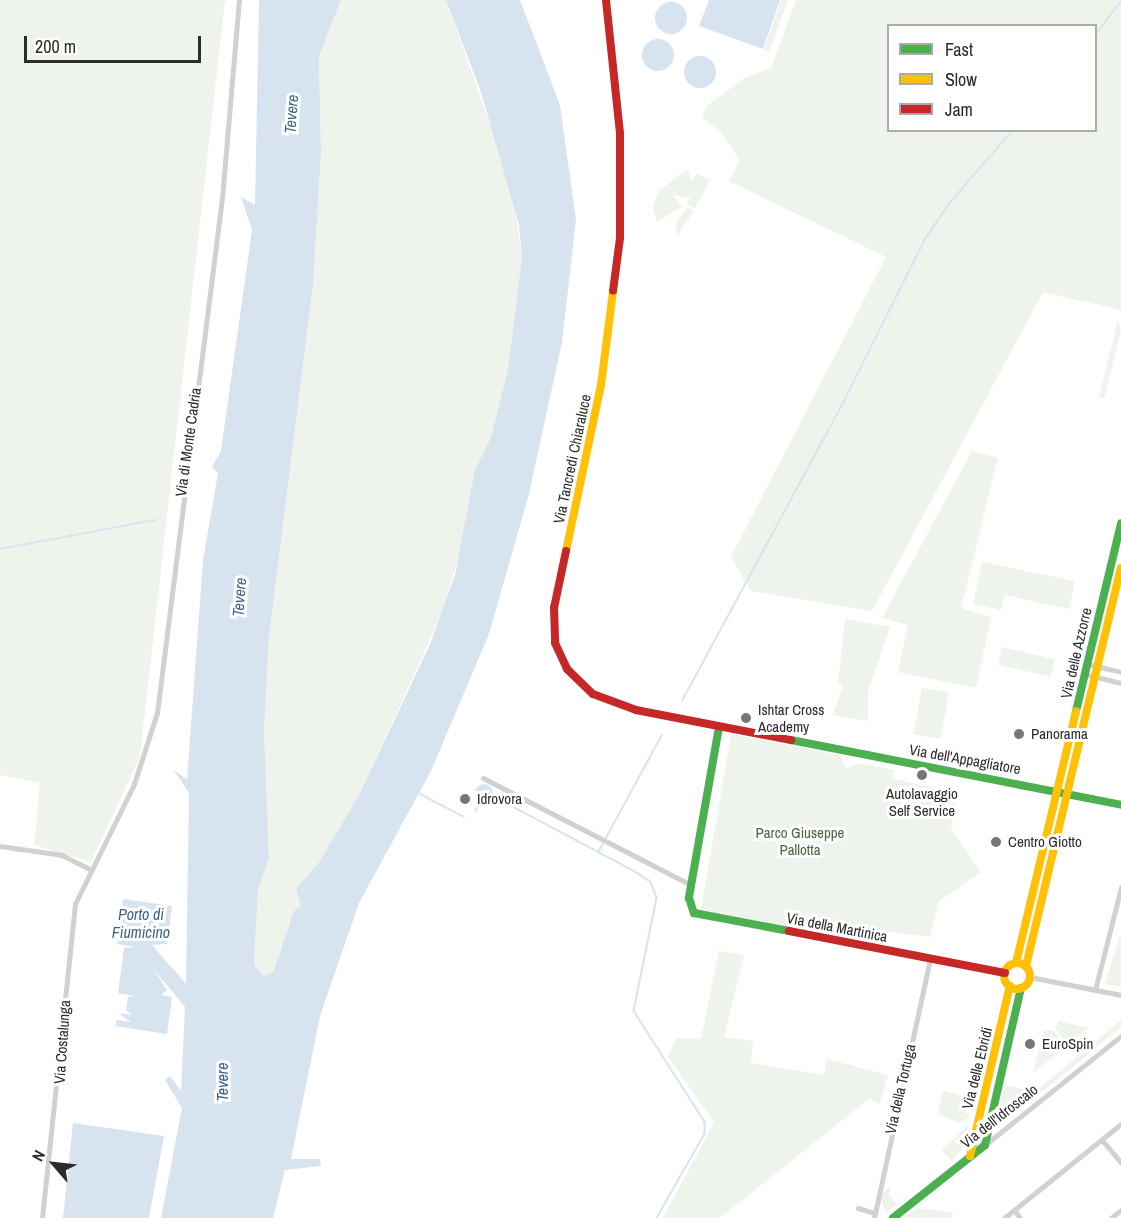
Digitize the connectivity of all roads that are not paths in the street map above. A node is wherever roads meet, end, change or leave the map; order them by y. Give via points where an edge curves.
1 (238, 0) edge
2 (606, 0) edge
3 (1121, 523) edge
4 (1121, 567) edge
5 (1109, 574) junction
6 (1120, 577) edge
7 (1088, 664) junction
8 (1098, 666) junction
9 (1121, 672) edge
10 (1085, 674) junction
11 (1095, 676) junction
12 (1121, 683) edge
13 (719, 727) junction
14 (803, 743) joint
15 (483, 778) dead end
16 (1058, 790) junction
17 (1068, 792) junction
18 (1121, 806) edge
19 (0, 846) edge
20 (1041, 857) junction
21 (1052, 859) junction
22 (91, 870) junction
23 (691, 885) junction
24 (1121, 887) edge
25 (1028, 914) junction
26 (1038, 916) junction
27 (930, 959) junction
28 (1016, 963) junction
29 (1026, 966) junction
30 (1005, 973) junction
31 (1030, 977) junction
32 (1010, 986) junction
33 (1021, 988) junction
34 (1095, 990) junction
35 (1121, 995) edge
36 (1121, 1036) edge
37 (996, 1048) junction
38 (1007, 1051) junction
39 (981, 1110) junction
40 (992, 1113) junction
41 (1121, 1124) edge
42 (1102, 1140) junction
43 (985, 1145) junction
44 (970, 1156) junction
45 (1121, 1163) edge
46 (858, 1209) dead end
47 (1014, 1210) junction
48 (1121, 1210) edge
49 (872, 1215) edge
50 (42, 1218) edge
51 (893, 1218) edge
52 (1004, 1218) edge
53 (1020, 1218) edge
54 (1111, 1218) edge

1 - 22 street, Via di Monte Cadria via 221,207 157,713 134,784
2 - 13 street, Via Tancredi Chiaraluce via 621,147 619,260 600,393 554,608 555,643 572,676 603,699
3 - 5 street, Via delle Azzorre
4 - 6 street, Via delle Azzorre
5 - 6 street
5 - 7 street, Via delle Azzorre
6 - 8 street, Via delle Azzorre
7 - 8 street
7 - 10 street, Via delle Azzorre
8 - 9 street
8 - 11 street, Via delle Azzorre
10 - 11 street
10 - 16 street, Via delle Azzorre
11 - 12 street
11 - 17 street, Via delle Azzorre
13 - 14 street, Via Tancredi Chiaraluce
13 - 23 street, Via della Martinica
14 - 16 street, Via dell'Appagliatore
15 - 23 street
16 - 17 street, Via dell'Appagliatore
16 - 20 street
17 - 18 street, Via dell'Appagliatore
17 - 21 street
19 - 22 street via 62,855
20 - 21 street
20 - 25 street
21 - 26 street
22 - 50 street, Via Costalunga via 72,922
23 - 27 street, Via della Martinica via 688,903 697,915
24 - 34 street
25 - 26 street
25 - 28 street
26 - 29 street
27 - 30 street, Via della Martinica
27 - 49 street, Via della Tortuga
28 - 29 street
28 - 30 street
29 - 31 street
30 - 32 street
31 - 33 street
31 - 34 street
32 - 33 street
32 - 37 street, Via delle Ebridi
33 - 38 street, Via delle Ebridi
34 - 35 street
36 - 43 street, Via dell'Idroscalo
37 - 38 street
37 - 39 street, Via delle Ebridi
38 - 40 street, Via delle Ebridi
39 - 40 street
39 - 44 street, Via delle Ebridi
40 - 43 street, Via delle Ebridi
41 - 42 street
42 - 45 street
42 - 47 street
43 - 44 street, Via dell'Idroscalo
44 - 51 street, Via dell'Idroscalo
46 - 49 street
47 - 52 street
47 - 53 street
48 - 54 street

